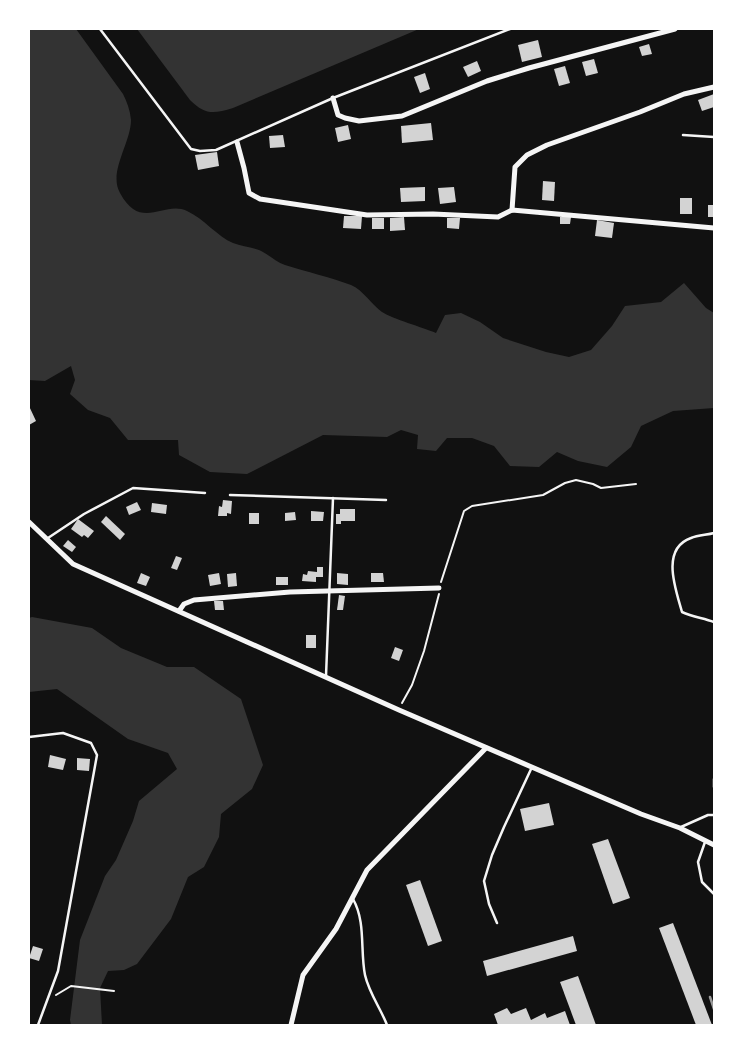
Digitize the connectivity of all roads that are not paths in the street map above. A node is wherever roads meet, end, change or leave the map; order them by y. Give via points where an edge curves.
1 (100, 29) edge
2 (510, 29) edge
3 (676, 29) edge
4 (714, 87) edge
5 (332, 98) junction
6 (683, 135) dead end
7 (714, 137) edge
8 (237, 142) junction
9 (512, 210) junction
10 (714, 228) edge
11 (205, 493) dead end
12 (230, 494) dead end
13 (334, 498) junction
14 (386, 500) dead end
15 (29, 522) edge
16 (714, 533) edge
17 (47, 539) junction
18 (439, 588) road end
19 (330, 591) junction
20 (179, 611) junction
21 (714, 622) edge
22 (326, 676) junction
23 (29, 737) edge
24 (486, 748) junction
25 (532, 767) junction
26 (714, 779) edge
27 (714, 786) edge
28 (714, 815) edge
29 (680, 828) junction
30 (706, 841) junction
31 (714, 845) edge
32 (714, 894) edge
33 (353, 897) junction
34 (497, 923) dead end
35 (38, 1025) edge
36 (291, 1025) edge
37 (387, 1025) edge

1 - 8 lane via 191,149 216,150
2 - 5 lane
3 - 5 street via 528,68 402,116 359,121 345,118 338,115
4 - 9 street via 684,94 527,155 515,167
5 - 8 lane
6 - 7 lane
8 - 9 street via 249,193 260,199 367,215 433,214 498,218
9 - 10 street
11 - 17 lane via 133,488 84,514
12 - 13 lane
13 - 14 lane
13 - 19 lane
15 - 17 street
16 - 21 lane via 690,538 682,543 672,559 682,612
17 - 20 street via 73,564
18 - 19 street
19 - 20 street via 194,600 184,604
19 - 22 lane
20 - 22 street
22 - 24 street
23 - 35 lane via 63,733 91,743 97,755 58,971
24 - 25 street
24 - 33 street via 367,870
25 - 29 street
25 - 34 lane via 492,855 484,881
26 - 27 lane
28 - 29 lane
29 - 30 street
30 - 31 street
30 - 32 lane via 698,862 702,882
33 - 36 street via 336,929 303,976
33 - 37 lane via 359,910 366,978

